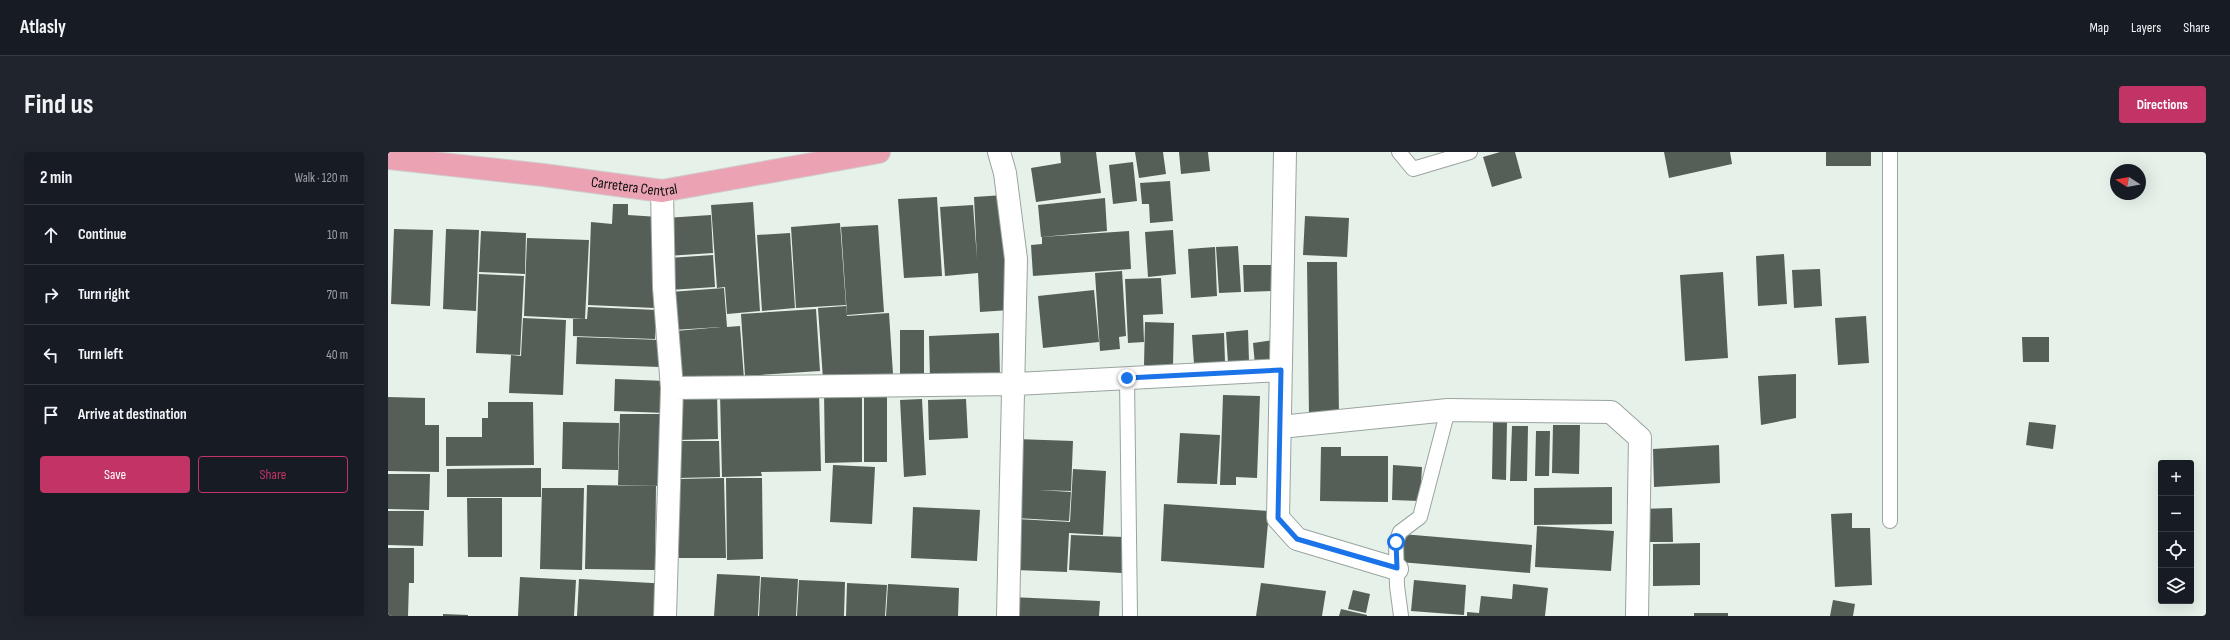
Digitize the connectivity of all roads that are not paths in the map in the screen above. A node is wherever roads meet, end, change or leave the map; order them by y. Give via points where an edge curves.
1 (879, 152) edge
2 (999, 152) edge
3 (1285, 152) edge
4 (1399, 152) edge
5 (1470, 152) edge
6 (1890, 152) edge
7 (388, 158) edge
8 (662, 191) junction
9 (1281, 370) junction
10 (1127, 378) junction
11 (1015, 384) junction
12 (672, 388) junction
13 (1448, 410) junction
14 (1280, 427) junction
15 (1890, 521) dead end
16 (1397, 568) junction
17 (665, 616) edge
18 (1008, 616) edge
19 (1130, 616) edge
20 (1401, 616) edge
21 (1637, 616) edge

1 - 8 highway, Carretera Central
2 - 11 street via 1005,173 1016,259
3 - 9 street
4 - 5 lane via 1413,169
6 - 15 lane
7 - 8 highway, Carretera Central
8 - 12 street via 664,288
9 - 10 street
9 - 14 street
10 - 11 street
10 - 19 lane
11 - 12 street
11 - 18 street
12 - 17 street
13 - 14 street
13 - 16 lane via 1420,517 1400,532 1396,542
13 - 21 street via 1611,412 1640,438
14 - 16 street via 1278,518 1297,539
16 - 20 lane

